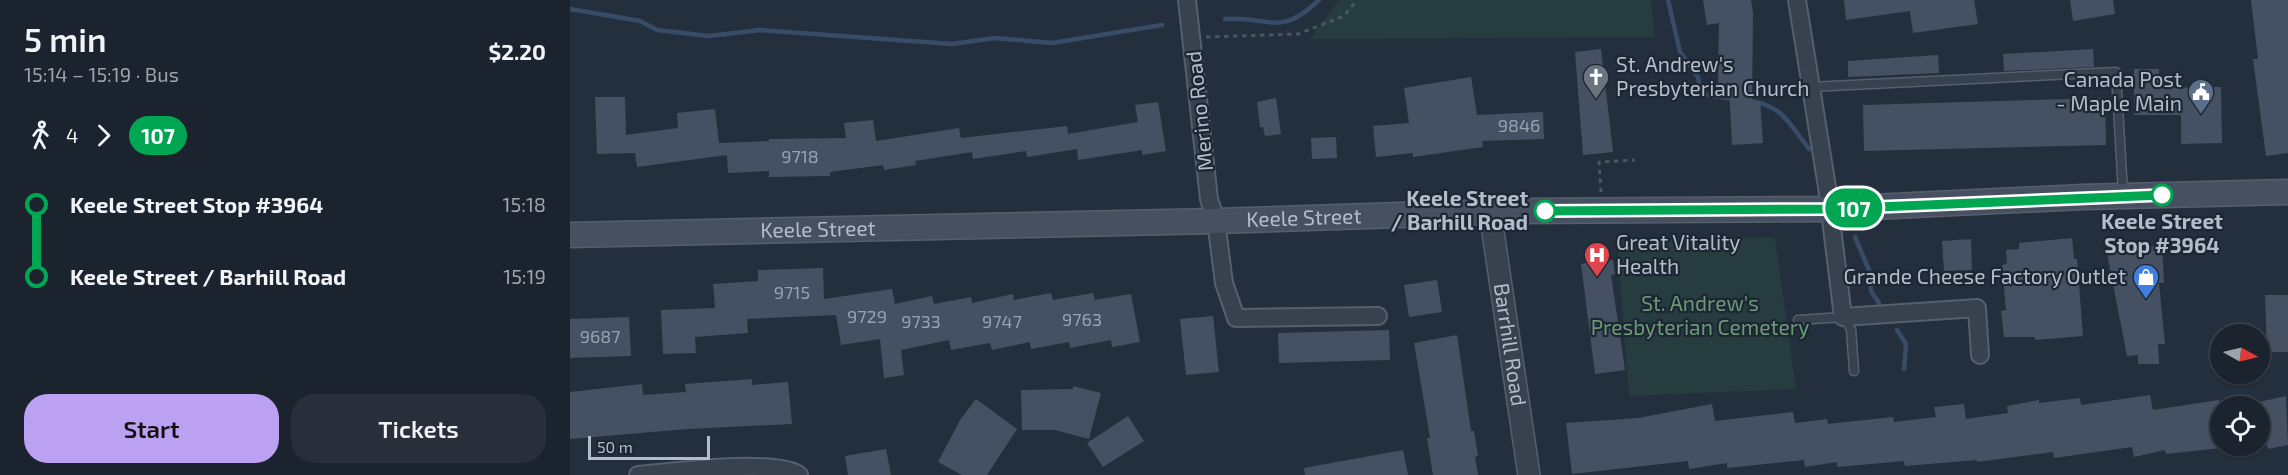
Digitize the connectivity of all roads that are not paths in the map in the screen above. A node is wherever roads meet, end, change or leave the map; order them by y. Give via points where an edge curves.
1 (1187, 0) edge
2 (1797, 0) edge
3 (1809, 87) junction
4 (2288, 192) edge
5 (2123, 196) junction
6 (1830, 209) junction
7 (1490, 212) junction
8 (1216, 221) junction
9 (570, 235) edge
10 (1378, 316) dead end
11 (1843, 317) junction
12 (1798, 320) dead end
13 (1980, 355) dead end
14 (1854, 371) dead end
15 (638, 475) edge
16 (799, 475) edge
17 (1528, 475) edge

1 - 8 street, Merino Road via 1209,199
2 - 3 street
3 - 5 lane via 2116,72
3 - 6 street
4 - 5 main road, Keele Street
5 - 6 main road, Keele Street
6 - 7 main road, Keele Street
6 - 11 street
7 - 8 main road, Keele Street
7 - 17 street, Barrhill Road
8 - 9 main road, Keele Street
8 - 10 street, Merino Road via 1224,283 1236,318
11 - 12 lane
11 - 13 street via 1977,308
11 - 14 lane via 1851,329
15 - 16 street via 724,468 780,470

